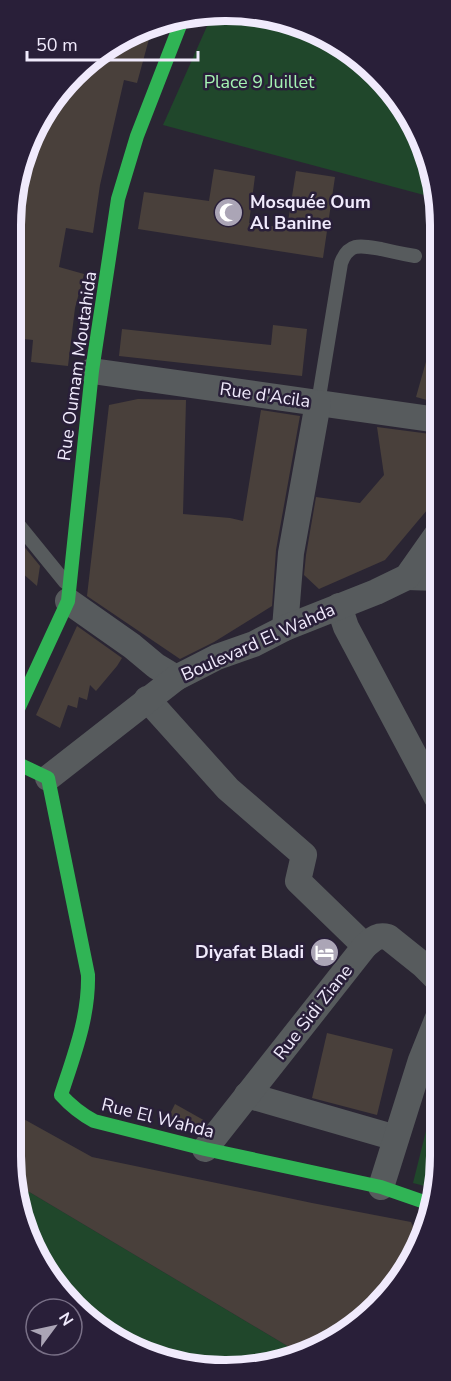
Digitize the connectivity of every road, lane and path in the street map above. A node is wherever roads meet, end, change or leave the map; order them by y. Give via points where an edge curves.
1 (180, 26) edge
2 (415, 256) dead end
3 (92, 371) junction
4 (318, 403) junction
5 (430, 419) edge
6 (21, 529) edge
7 (430, 544) edge
8 (407, 576) junction
9 (430, 577) edge
10 (68, 594) junction
11 (339, 606) junction
12 (285, 628) junction
13 (176, 678) junction
14 (147, 699) junction
15 (21, 701) edge
16 (21, 765) edge
17 (48, 778) junction
18 (430, 785) edge
19 (365, 946) junction
20 (430, 972) edge
21 (430, 1038) edge
22 (247, 1095) junction
23 (396, 1137) junction
24 (205, 1149) junction
25 (381, 1187) junction
26 (424, 1202) edge

1 - 3 street, Rue Oumam Moutahida via 120,189
2 - 4 lane via 361,245 344,256
3 - 4 street, Rue d'Acila
3 - 10 street, Rue Oumam Moutahida
4 - 5 street, Rue d'Acila
4 - 12 street via 291,553
6 - 10 lane
7 - 8 street, Boulevard El Wahda
8 - 9 street
8 - 11 street, Boulevard El Wahda
10 - 13 street
10 - 15 street, Rue Oumam Moutahida
11 - 12 street, Boulevard El Wahda
11 - 18 street via 346,627
12 - 13 street, Boulevard El Wahda
13 - 14 street, Boulevard El Wahda
14 - 17 street, Boulevard El Wahda
14 - 19 street via 228,789 304,855 298,881
16 - 17 street
17 - 24 street, Rue El Wahda via 90,993 61,1095 75,1110 94,1121
19 - 20 street, Rue Sidi Ziane via 381,935 388,937
19 - 22 street, Rue Sidi Ziane
21 - 23 street
22 - 23 street
22 - 24 street, Rue Sidi Ziane
23 - 25 street
24 - 25 street, Rue El Wahda
25 - 26 street, Rue El Wahda

